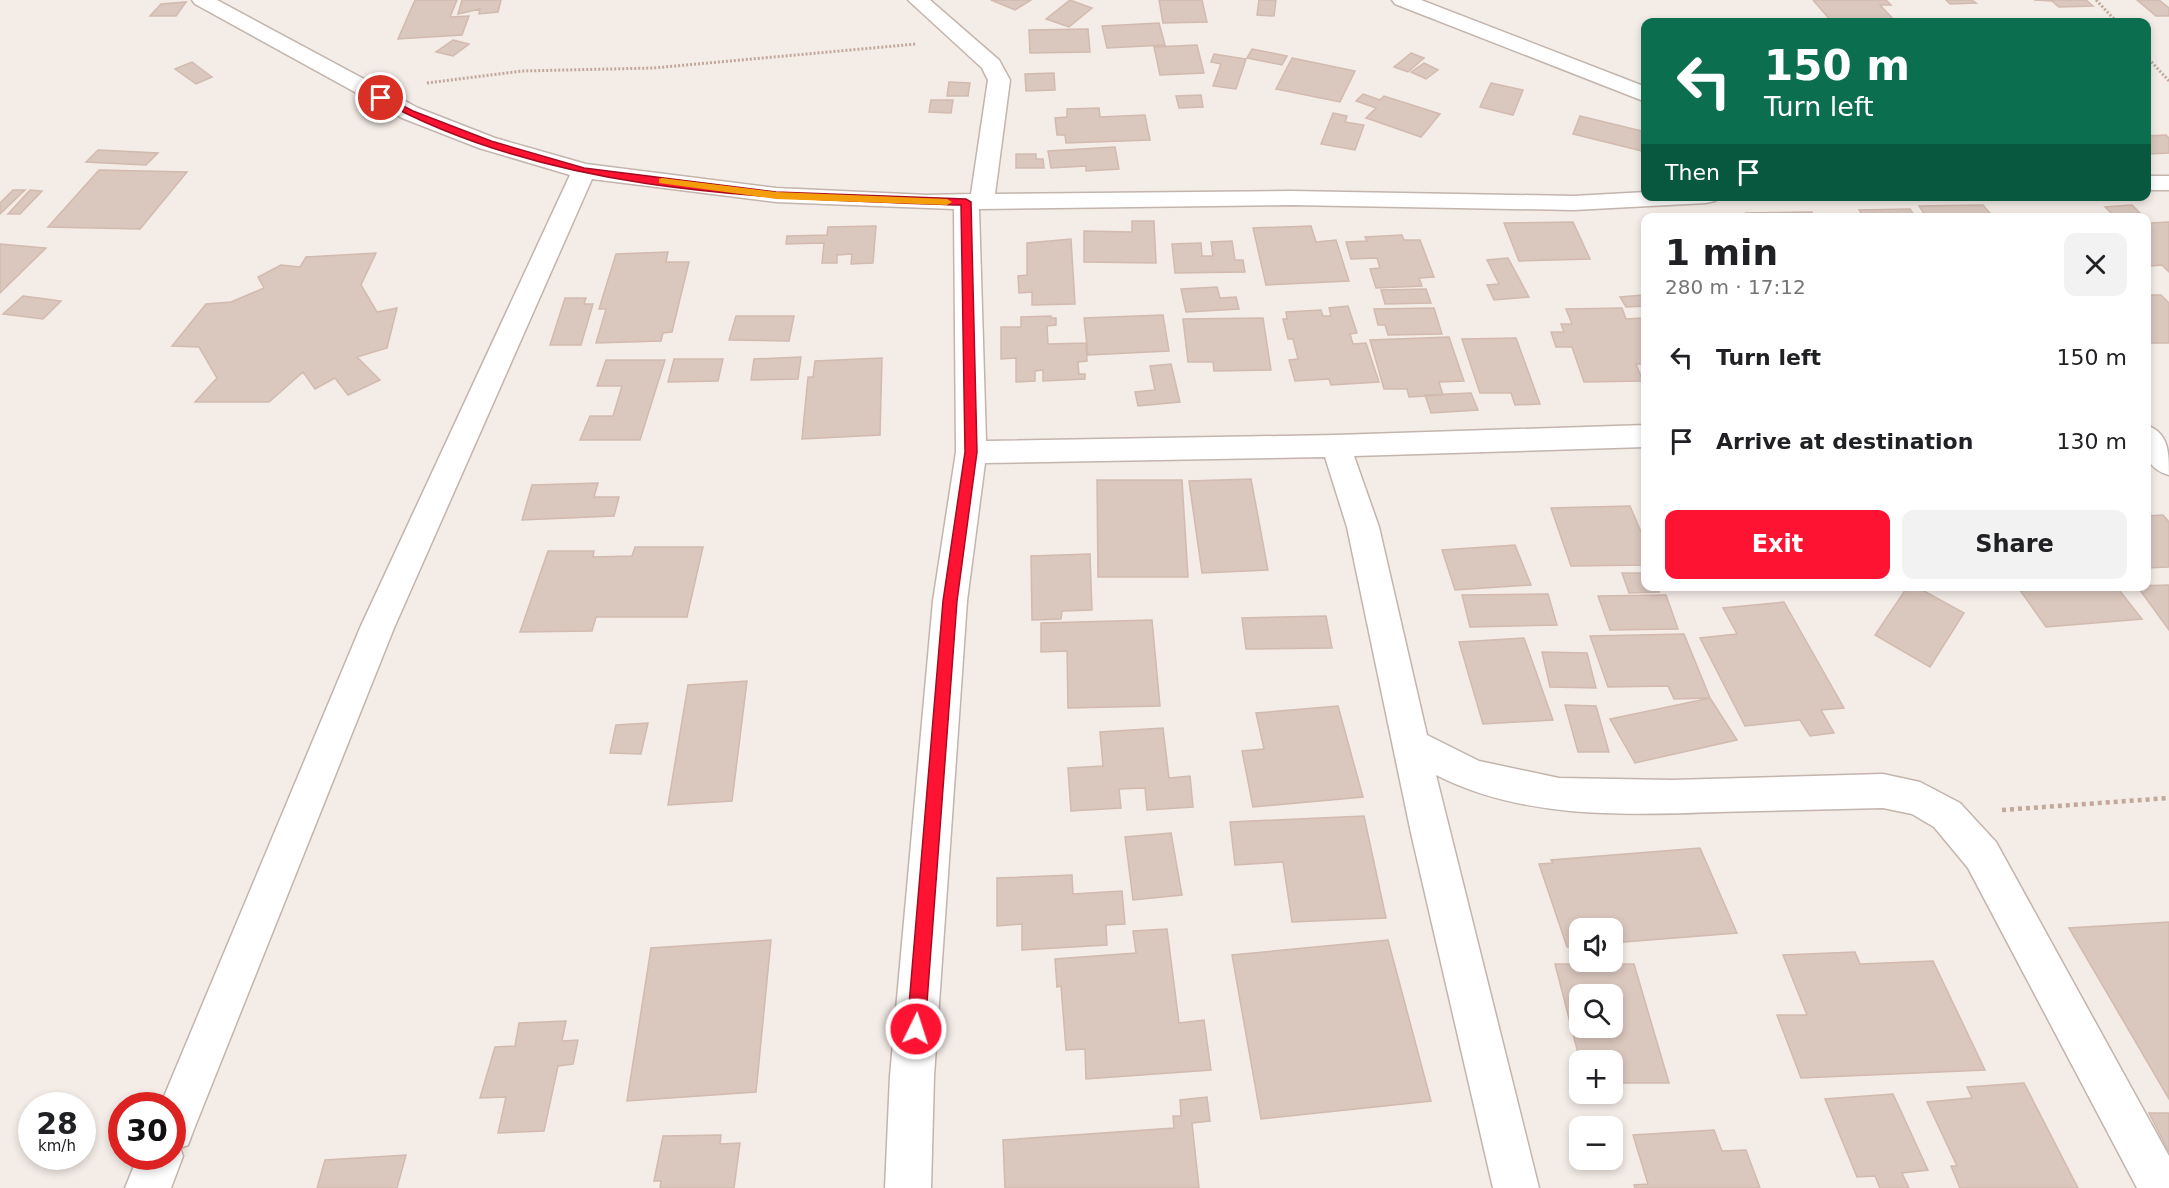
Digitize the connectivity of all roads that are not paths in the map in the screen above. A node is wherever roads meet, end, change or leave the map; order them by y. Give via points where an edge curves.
1 (202, 0) edge
2 (918, 0) edge
3 (1402, 0) edge
4 (1641, 93) edge
5 (584, 171) junction
6 (2151, 183) edge
7 (2169, 183) edge
8 (1687, 201) edge
9 (974, 202) junction
10 (1657, 209) edge
11 (2151, 431) edge
12 (2169, 431) edge
13 (1641, 436) edge
14 (2151, 442) edge
15 (1336, 446) junction
16 (971, 452) junction
17 (2169, 464) edge
18 (1411, 745) junction
19 (186, 1095) edge
20 (155, 1170) edge
21 (148, 1188) edge
22 (908, 1188) edge
23 (1516, 1188) edge
24 (2162, 1188) edge

1 - 5 street via 410,113 487,143
2 - 9 street via 991,65 999,80
3 - 4 street
5 - 9 street via 776,195
5 - 19 street via 377,628
6 - 7 street
8 - 10 street
9 - 10 street via 1291,198 1574,203
9 - 16 street
11 - 12 street
13 - 15 street
14 - 17 street
15 - 16 street
15 - 18 street via 1363,527
16 - 22 street via 950,601 912,1076
18 - 23 street
18 - 24 street via 1473,776 1560,795 1672,797 1882,790 1920,799 1947,815 1982,855
20 - 21 street

